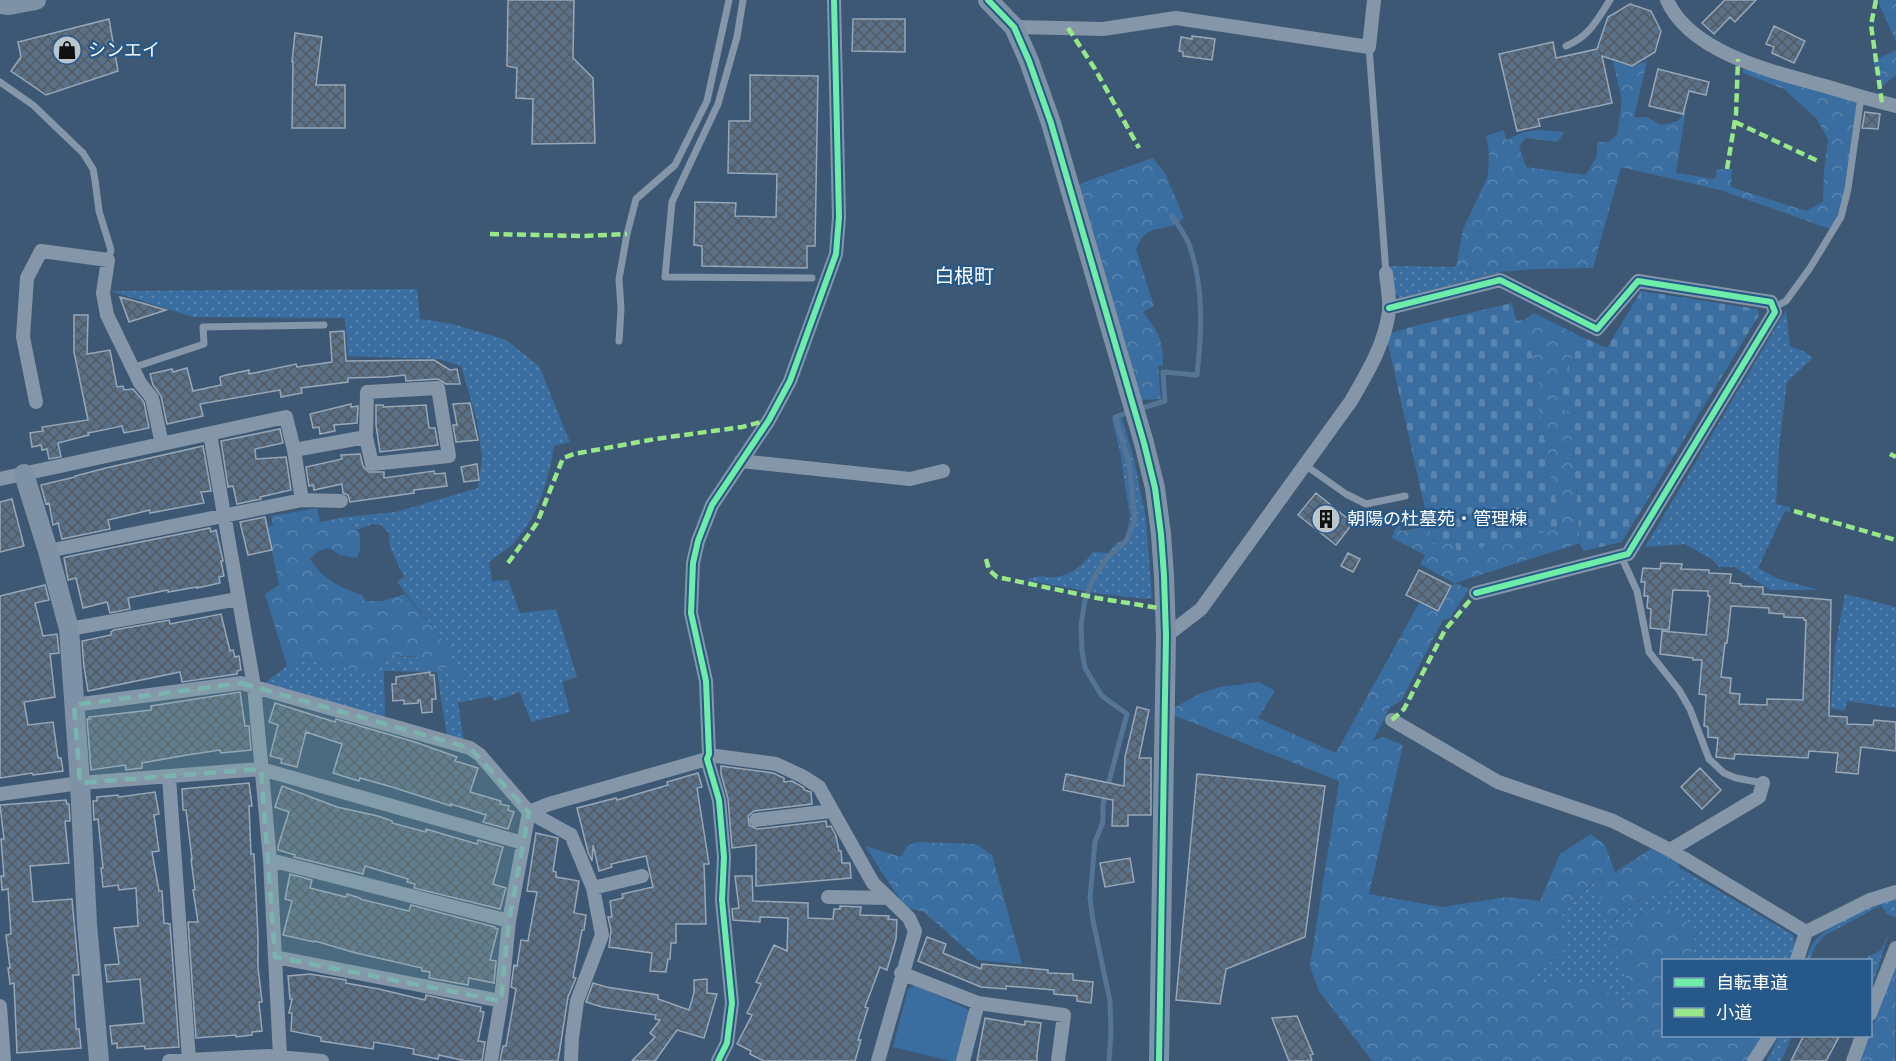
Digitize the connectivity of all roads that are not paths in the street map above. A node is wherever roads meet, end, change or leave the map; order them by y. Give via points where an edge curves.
1 (36, 0) edge
2 (729, 0) edge
3 (743, 0) edge
4 (834, 0) edge
5 (988, 0) edge
6 (1374, 0) edge
7 (1610, 0) edge
8 (1667, 0) edge
9 (0, 4) edge
10 (1014, 27) junction
11 (1566, 46) dead end
12 (1369, 47) junction
13 (0, 82) edge
14 (1862, 97) junction
15 (1896, 106) edge
16 (108, 260) junction
17 (1386, 273) joint
18 (812, 278) dead end
19 (1389, 308) junction
20 (1773, 308) junction
21 (324, 326) dead end
22 (619, 341) dead end
23 (132, 368) junction
24 (36, 402) dead end
25 (210, 434) junction
26 (366, 436) junction
27 (162, 444) junction
28 (294, 450) junction
29 (741, 461) junction
30 (1305, 465) junction
31 (943, 471) dead end
32 (24, 474) junction
33 (0, 479) edge
34 (1405, 496) dead end
35 (302, 500) junction
36 (341, 501) dead end
37 (223, 516) junction
38 (48, 551) junction
39 (1621, 556) junction
40 (1476, 593) dead end
41 (238, 599) junction
42 (69, 629) junction
43 (1166, 636) junction
44 (254, 686) junction
45 (74, 705) junction
46 (1392, 720) dead end
47 (708, 757) junction
48 (261, 769) junction
49 (169, 777) junction
50 (80, 783) junction
51 (1763, 783) joint
52 (0, 794) edge
53 (831, 811) junction
54 (529, 812) junction
55 (756, 820) dead end
56 (523, 843) junction
57 (1670, 850) junction
58 (270, 860) junction
59 (642, 876) dead end
60 (593, 888) junction
61 (1896, 892) edge
62 (828, 897) dead end
63 (889, 898) junction
64 (508, 921) junction
65 (1806, 932) junction
66 (1896, 948) edge
67 (275, 957) junction
68 (1797, 959) edge
69 (902, 973) junction
70 (501, 1001) junction
71 (978, 1003) junction
72 (0, 1006) edge
73 (1872, 1009) edge
74 (1769, 1037) edge
75 (1861, 1037) edge
76 (280, 1056) junction
77 (189, 1060) edge
78 (4, 1061) edge
79 (99, 1061) edge
80 (169, 1061) edge
81 (322, 1061) edge
82 (491, 1061) edge
83 (572, 1061) edge
84 (718, 1061) edge
85 (878, 1061) edge
86 (963, 1061) edge
87 (1058, 1061) edge
88 (1159, 1061) edge
89 (1754, 1061) edge
90 (1853, 1061) edge

1 - 9 street
2 - 22 lane via 707,101 675,165 636,199 619,279
3 - 18 lane via 718,104 672,202 665,277
4 - 29 street via 839,217 836,254 790,381
5 - 10 street
6 - 12 street
7 - 11 lane via 1586,35
8 - 14 street via 1694,33 1726,53 1760,68
10 - 12 street via 1103,29 1176,18
10 - 43 street via 1051,123 1144,443 1161,534
12 - 17 lane
13 - 16 lane via 33,105 83,153 93,169 99,211 111,250
14 - 15 street
14 - 20 lane via 1841,217 1810,268 1785,301
16 - 23 street via 103,293 107,315
16 - 24 street via 41,251 27,278 23,337
17 - 19 street
19 - 20 street via 1500,280 1597,329 1638,281 1771,302
19 - 30 street via 1371,368
20 - 39 street via 1775,312 1628,554
21 - 23 lane via 203,327 204,344
23 - 27 street via 152,398
25 - 27 street
25 - 28 street via 286,417
25 - 37 street
26 - 26 street via 367,392 438,388 449,456 372,464
26 - 28 street
27 - 32 street
28 - 35 street
29 - 31 street via 910,479
29 - 47 street via 712,505 693,563 692,613 706,681
30 - 34 lane via 1366,504
30 - 43 street via 1201,609
32 - 33 street
32 - 38 street
35 - 36 street
35 - 37 street
37 - 38 street
37 - 41 street
38 - 42 street
39 - 40 street
39 - 51 lane via 1637,591 1649,652 1679,690 1709,759 1724,773
41 - 42 street
41 - 44 street
42 - 45 street
43 - 88 street
44 - 45 street via 241,683
44 - 48 street
44 - 54 street via 470,748
45 - 50 street
46 - 57 street via 1498,782 1613,821
47 - 53 street via 790,769 819,787
47 - 54 street
47 - 84 street via 719,800 724,857 722,900 732,1003 727,1043
48 - 49 street
48 - 56 street
48 - 58 street
49 - 50 street
49 - 77 street
50 - 52 street
50 - 79 street
51 - 57 street via 1760,797
53 - 55 street
53 - 63 street via 873,883
54 - 56 street
54 - 60 street via 571,836
56 - 64 street
57 - 65 street
58 - 64 street
58 - 67 street
59 - 60 street
60 - 83 street via 602,935 577,1001
61 - 65 street via 1870,900
62 - 63 street
63 - 69 street via 909,918 915,931
64 - 70 street
65 - 68 street
66 - 73 street
67 - 70 street
67 - 76 street
69 - 71 street
69 - 85 street
70 - 82 street
71 - 86 street
71 - 87 street via 1064,1015
72 - 78 street
74 - 89 street
75 - 90 street
76 - 77 street
76 - 81 street
77 - 80 street

